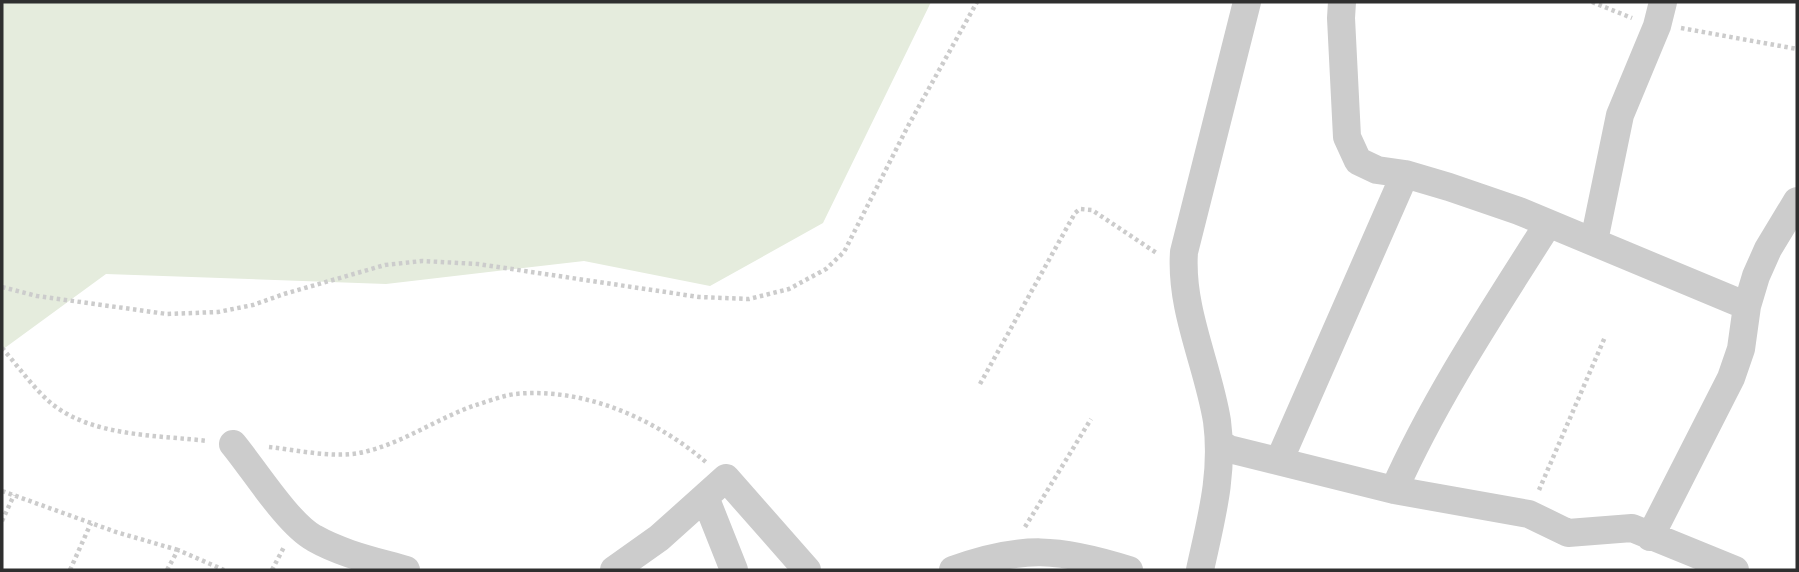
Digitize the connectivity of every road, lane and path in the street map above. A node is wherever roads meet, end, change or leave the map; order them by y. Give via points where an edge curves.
1 (977, 2) edge
2 (1247, 2) edge
3 (1342, 2) edge
4 (1592, 2) edge
5 (1660, 14) edge
6 (1797, 48) edge
7 (1405, 174) junction
8 (1797, 201) edge
9 (1548, 224) junction
10 (1594, 241) junction
11 (1183, 269) junction
12 (2, 287) edge
13 (1747, 306) junction
14 (1605, 337) dead end
15 (2, 348) edge
16 (980, 384) dead end
17 (1091, 419) dead end
18 (1219, 443) junction
19 (233, 444) junction
20 (1279, 461) junction
21 (715, 488) junction
22 (1394, 490) junction
23 (2, 491) edge
24 (14, 495) junction
25 (1529, 514) junction
26 (2, 521) edge
27 (91, 523) junction
28 (1650, 537) junction
29 (178, 550) junction
30 (1008, 555) junction
31 (70, 570) edge
32 (167, 570) edge
33 (224, 570) edge
34 (406, 570) edge
35 (614, 570) edge
36 (734, 570) edge
37 (807, 570) edge
38 (953, 570) edge
39 (1129, 570) edge
40 (1200, 570) edge
41 (1735, 570) edge

1 - 12 path via 844,252 826,270 789,289 749,299 699,298 478,264 422,261 386,265 218,312 167,314
2 - 11 street via 1188,230
3 - 7 street via 1347,137 1352,151 1367,166
4 - 5 path
5 - 6 path via 1701,31
5 - 10 street via 1619,115
7 - 9 street
7 - 20 street
8 - 13 street via 1768,249
9 - 10 street
9 - 22 street via 1467,353
10 - 13 street
11 - 16 path via 1092,210 1080,209
11 - 18 street
13 - 28 street via 1744,339 1731,378
14 - 25 path
15 - 19 path via 52,404 97,427
17 - 30 path
18 - 20 street
18 - 40 street via 1219,486
19 - 21 path via 356,453 391,445 472,407 513,394 548,394 626,412 656,426 684,443
19 - 34 street via 296,525 312,537 340,551
20 - 22 street
21 - 35 street via 659,538
21 - 36 street
21 - 37 street
22 - 25 street
23 - 24 path
24 - 26 path
24 - 27 path
25 - 28 street via 1568,533 1632,528
27 - 29 path
27 - 31 path
28 - 41 street
29 - 32 path
29 - 33 path
30 - 38 street
30 - 39 street via 1065,553

